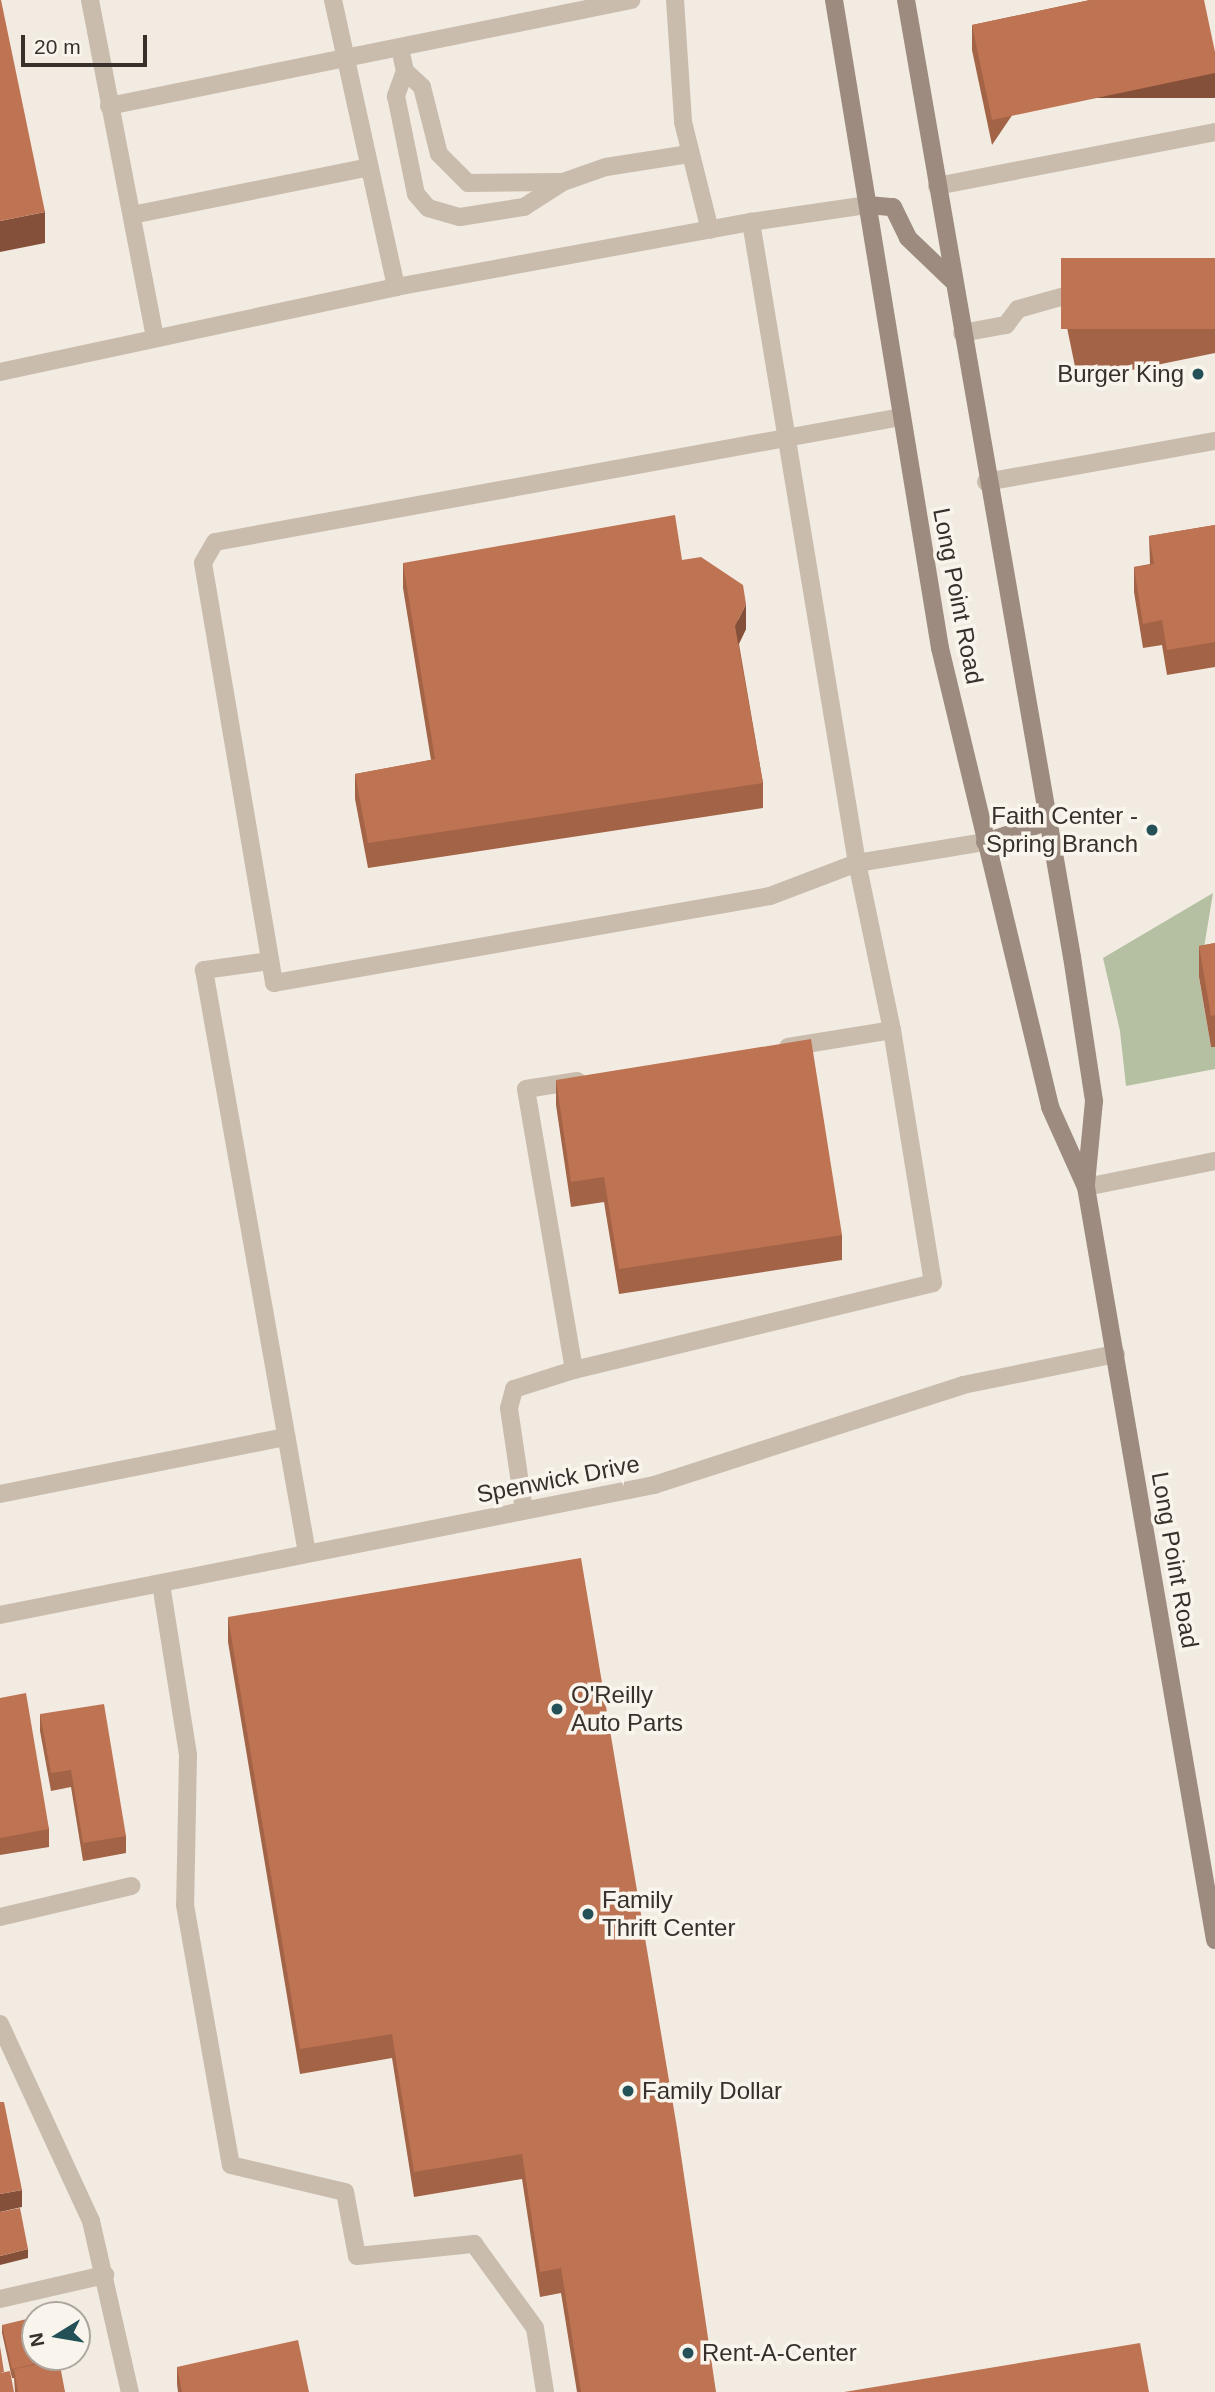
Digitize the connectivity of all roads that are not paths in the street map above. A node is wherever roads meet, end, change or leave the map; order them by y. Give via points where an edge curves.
1 (90, 0) edge
2 (333, 0) edge
3 (631, 0) edge
4 (675, 0) edge
5 (834, 0) edge
6 (906, 0) edge
7 (400, 48) junction
8 (346, 59) junction
9 (405, 71) junction
10 (109, 106) junction
11 (1215, 132) edge
12 (689, 154) junction
13 (369, 167) junction
14 (563, 181) junction
15 (937, 186) junction
16 (868, 205) junction
17 (132, 215) junction
18 (751, 222) junction
19 (710, 230) junction
20 (952, 280) junction
21 (1105, 284) edge
22 (396, 287) junction
23 (962, 333) junction
24 (155, 336) junction
25 (0, 372) edge
26 (901, 417) junction
27 (785, 438) junction
28 (1215, 441) edge
29 (986, 482) junction
30 (1047, 822) junction
31 (985, 842) junction
32 (857, 863) junction
33 (270, 961) junction
34 (892, 1030) junction
35 (770, 1050) edge
36 (594, 1078) edge
37 (1215, 1161) edge
38 (1086, 1187) junction
39 (1116, 1354) junction
40 (575, 1370) junction
41 (286, 1437) junction
42 (0, 1494) edge
43 (524, 1510) junction
44 (307, 1553) junction
45 (161, 1584) junction
46 (0, 1615) edge
47 (131, 1886) dead end
48 (0, 1917) edge
49 (1215, 1940) edge
50 (0, 2024) edge
51 (105, 2275) junction
52 (0, 2298) edge
53 (130, 2392) edge
54 (545, 2392) edge

1 - 10 street
2 - 8 street
3 - 7 street
4 - 12 street
5 - 16 main road, Long Point Road
6 - 15 main road, Long Point Road
7 - 8 street
7 - 9 street
8 - 10 street
8 - 13 street
9 - 14 street via 422,87 439,154 468,183
9 - 14 street via 396,96 416,194 428,208 460,217 524,207
10 - 17 street
11 - 15 street
12 - 14 street via 606,167
12 - 19 street
13 - 17 street
13 - 22 street
15 - 20 main road, Long Point Road
16 - 18 street
16 - 20 main road via 893,207 908,238
16 - 26 main road, Long Point Road
17 - 24 street
18 - 19 street
18 - 27 street
19 - 22 street
20 - 23 main road, Long Point Road
21 - 23 street via 1018,309 1006,325
22 - 24 street
23 - 29 main road, Long Point Road
24 - 25 street
26 - 27 street
26 - 31 main road, Long Point Road via 940,648
27 - 32 street
27 - 33 street via 215,542 204,562
28 - 29 street
29 - 30 main road, Long Point Road
30 - 31 main road
30 - 38 main road, Long Point Road via 1094,1101
31 - 32 street
31 - 38 main road, Long Point Road via 1050,1107
32 - 33 street via 770,896 274,984
32 - 34 street
33 - 41 street via 204,970
34 - 35 street
34 - 40 street via 933,1283
36 - 40 street via 526,1089
37 - 38 street
38 - 39 main road, Long Point Road
39 - 43 street, Spenwick Drive via 963,1385 654,1485
39 - 49 main road, Long Point Road
40 - 43 street via 514,1389 509,1408
41 - 42 street
41 - 44 street
43 - 44 street, Spenwick Drive
44 - 45 street, Spenwick Drive
45 - 46 street, Spenwick Drive
45 - 54 street via 188,1755 185,1905 231,2165 345,2192 357,2256 474,2244 535,2328
47 - 48 street
50 - 51 street via 91,2221
51 - 52 street
51 - 53 street

